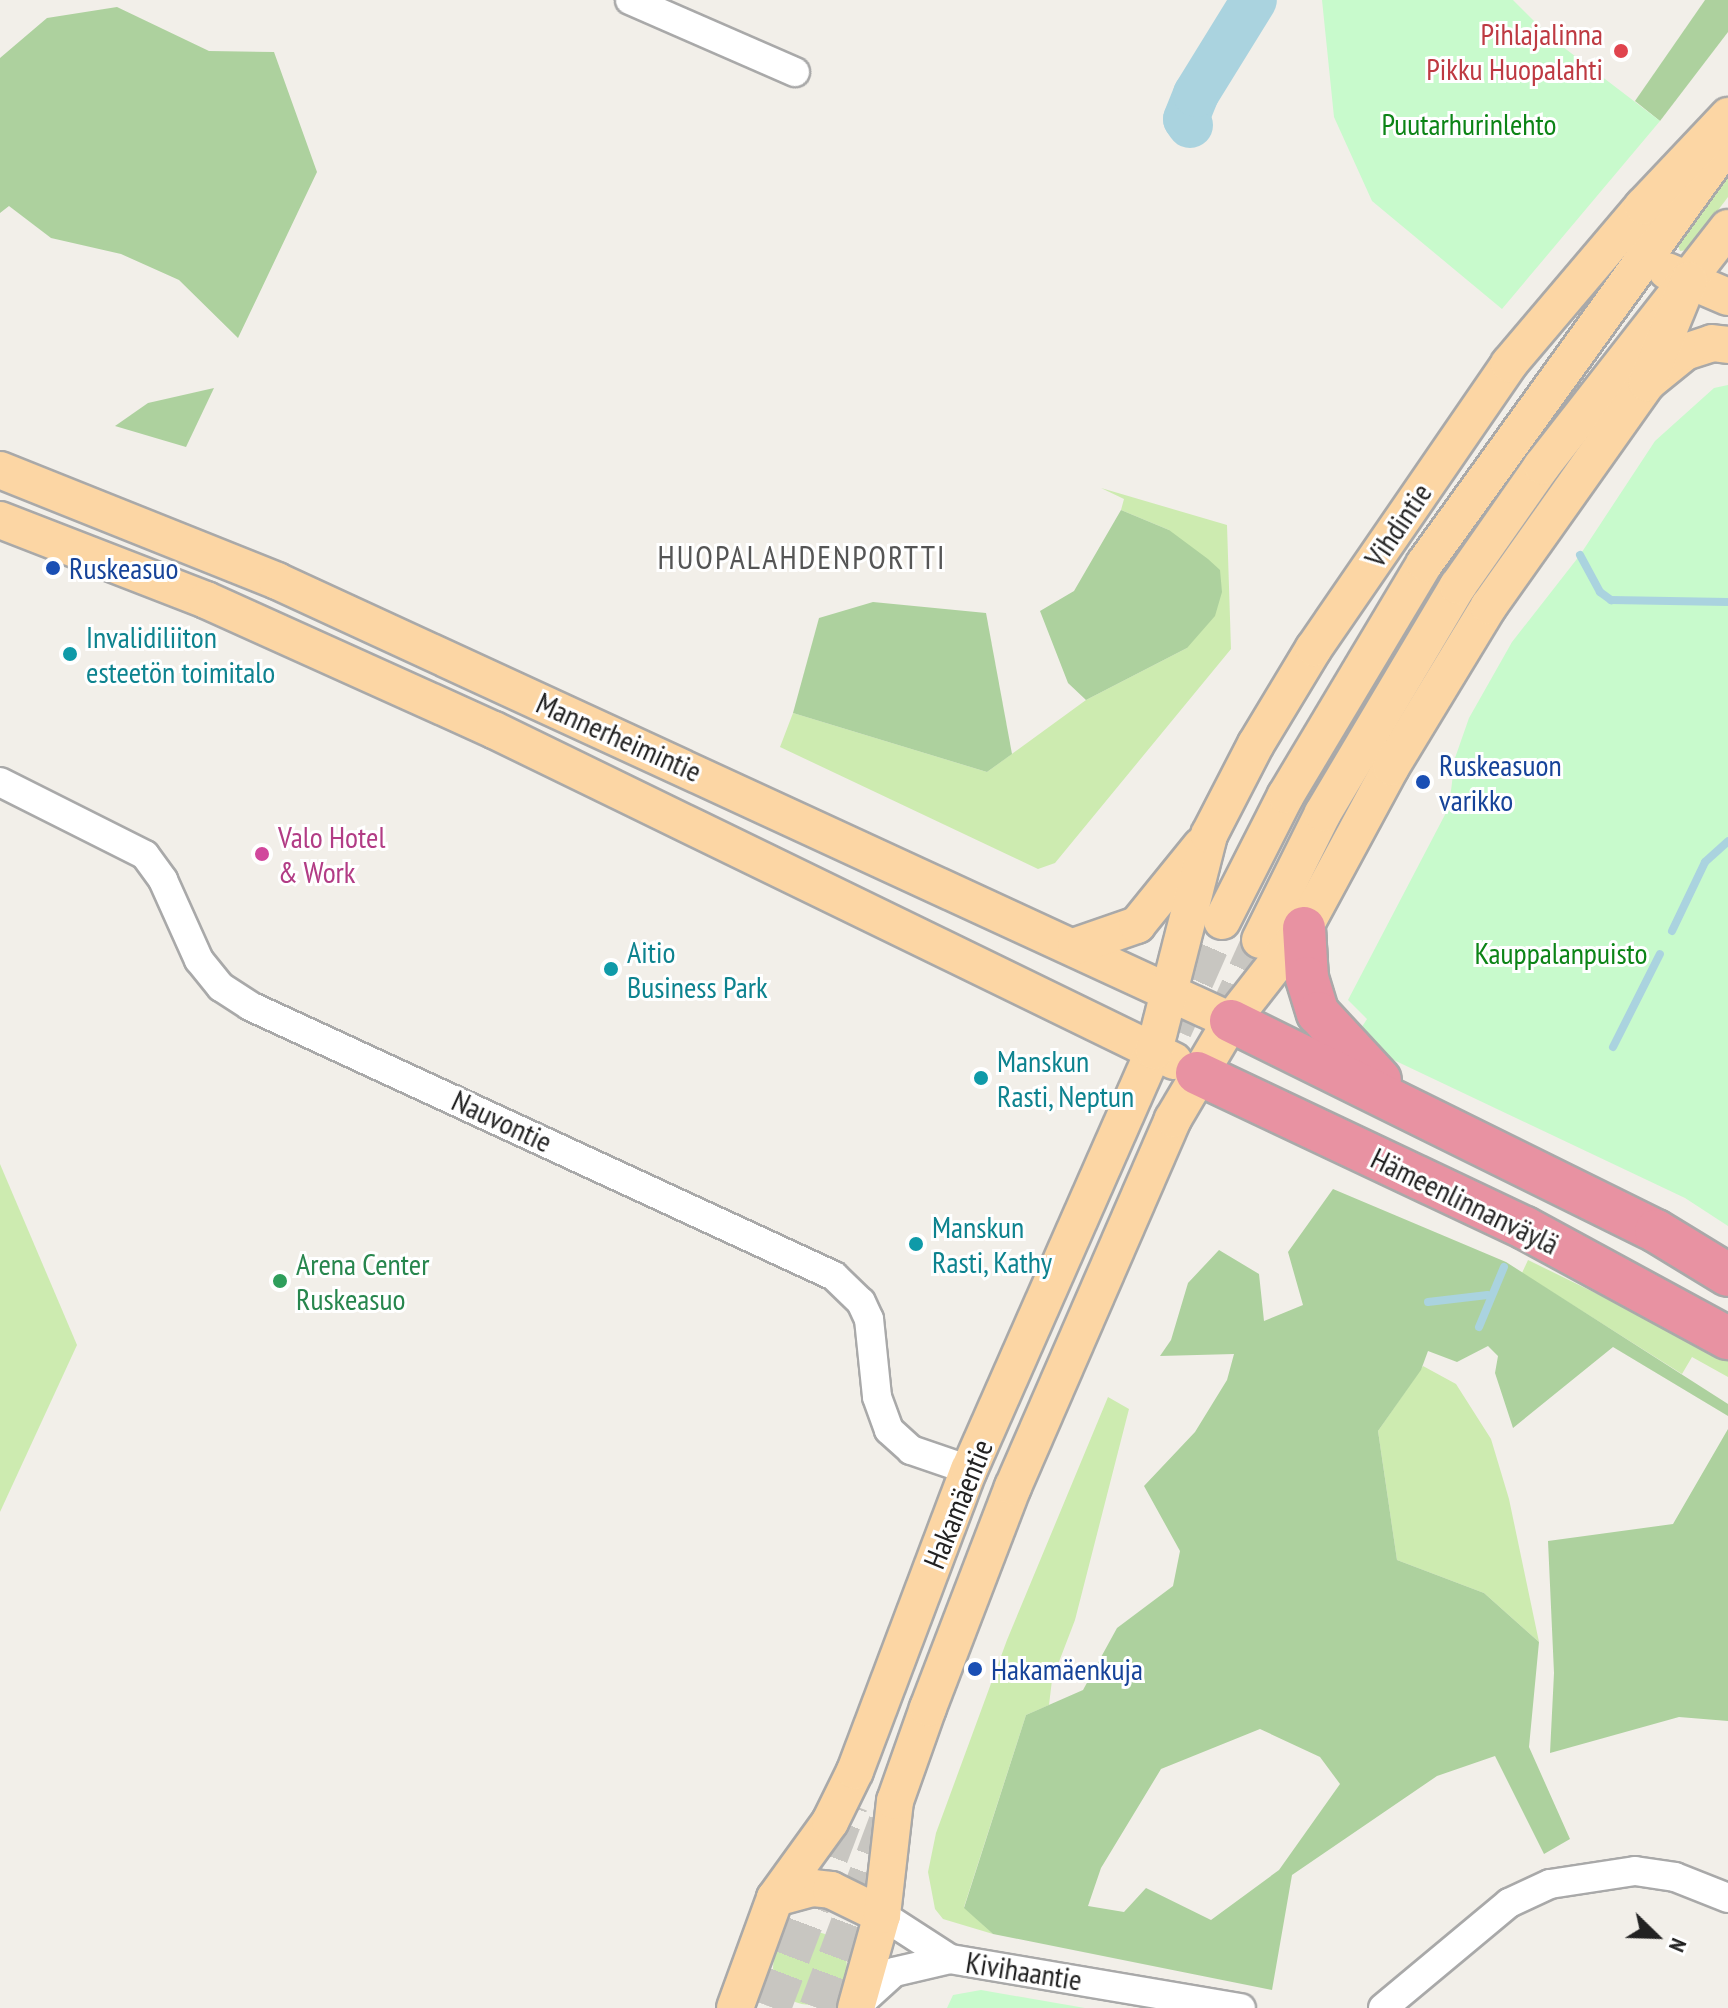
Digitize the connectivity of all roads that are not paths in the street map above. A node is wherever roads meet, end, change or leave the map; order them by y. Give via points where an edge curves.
1 (630, 0) edge
2 (795, 72) dead end
3 (1728, 116) edge
4 (1728, 142) edge
5 (1728, 228) edge
6 (1637, 270) junction
7 (1585, 272) junction
8 (1689, 280) junction
9 (1728, 297) edge
10 (1728, 345) edge
11 (1647, 383) junction
12 (0, 470) edge
13 (0, 520) edge
14 (0, 782) edge
15 (1209, 835) junction
16 (1222, 921) tunnel mouth
17 (1304, 928) junction
18 (1260, 940) tunnel mouth
19 (1076, 946) junction
20 (1172, 993) junction
21 (1231, 1021) junction
22 (1154, 1051) junction
23 (1197, 1073) junction
24 (1406, 1106) junction
25 (1728, 1275) edge
26 (1728, 1338) edge
27 (969, 1470) junction
28 (1013, 1487) junction
29 (775, 1898) junction
30 (1728, 1898) edge
31 (882, 1915) junction
32 (950, 1959) junction
33 (738, 2004) edge
34 (856, 2008) edge
35 (1241, 2008) edge
36 (1383, 2008) edge

1 - 2 street
3 - 7 main road, Vihdintie
4 - 6 main road, Vihdintie
5 - 8 main road
6 - 7 main road
6 - 8 main road via 1668,271
6 - 16 main road, Vihdintie via 1425,563 1286,795
7 - 15 main road, Vihdintie via 1509,364 1314,648
8 - 9 main road
8 - 11 main road
8 - 18 main road via 1542,466 1458,586 1323,813
10 - 11 main road via 1712,343 1685,352
11 - 17 main road via 1481,618 1391,767
12 - 19 main road, Mannerheimintie via 277,581
13 - 22 main road, Mannerheimintie via 206,600 494,730
14 - 27 street, Nauvontie via 145,855 163,880 199,960 221,987 250,1006 834,1276 861,1302 869,1319 877,1397 889,1430 911,1450
15 - 19 main road via 1137,925
15 - 20 main road, Vihdintie
17 - 21 main road
17 - 24 highway via 1307,978 1318,1013 1329,1031
19 - 20 main road, Mannerheimintie
20 - 21 main road, Mannerheimintie
20 - 22 main road, Hakamäentie
21 - 23 main road, Hakamäentie
21 - 24 highway, Hämeenlinnanväylä
22 - 23 main road, Mannerheimintie
22 - 27 main road, Hakamäentie
23 - 26 highway, Hämeenlinnanväylä via 1525,1228
23 - 28 main road, Hakamäentie
24 - 25 highway, Hämeenlinnanväylä via 1656,1231
27 - 28 main road
27 - 29 main road, Hakamäentie via 849,1784 830,1822
28 - 31 main road, Hakamäentie via 895,1801
29 - 31 main road via 813,1888 831,1890
29 - 33 main road, Hakamäentie
30 - 36 street via 1675,1877 1635,1871 1550,1884 1509,1903
31 - 32 street, Kivihaantie
31 - 34 main road, Hakamäentie
32 - 34 street, Kivihaantie via 894,1972
32 - 35 street, Kivihaantie

